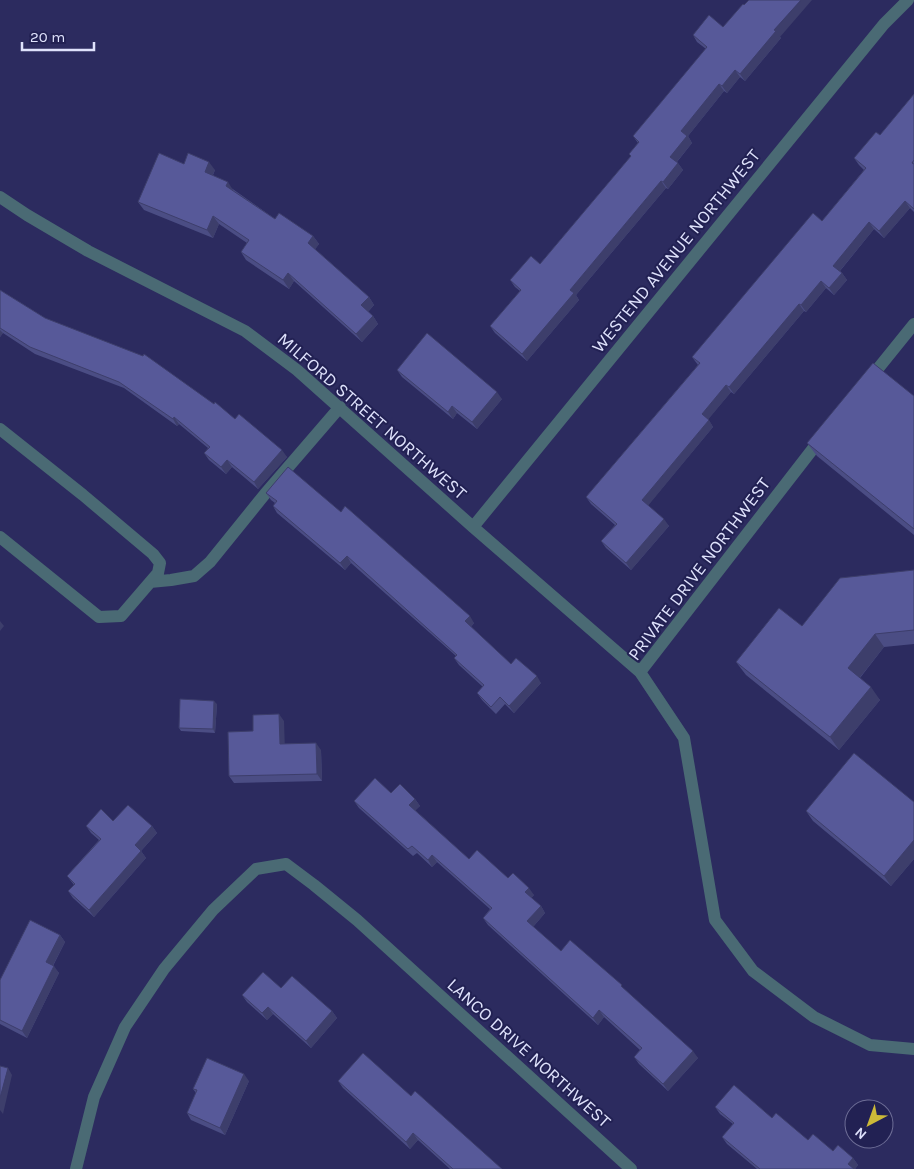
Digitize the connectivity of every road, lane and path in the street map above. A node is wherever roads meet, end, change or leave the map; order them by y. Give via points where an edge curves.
1 (908, 0) edge
2 (0, 197) edge
3 (914, 324) edge
4 (860, 390) edge
5 (340, 408) junction
6 (830, 426) edge
7 (0, 429) edge
8 (474, 527) junction
9 (0, 537) edge
10 (150, 582) junction
11 (640, 672) junction
12 (914, 1048) edge
13 (626, 1167) edge
14 (76, 1169) edge

1 - 8 street, WESTEND AVENUE NORTHWEST via 884,24
2 - 5 street, MILFORD STREET NORTHWEST via 88,251 245,331
3 - 4 street
5 - 8 street, MILFORD STREET NORTHWEST
5 - 10 street via 264,494 210,562 194,576
6 - 11 street, PRIVATE DRIVE NORTHWEST
7 - 10 street via 153,554 160,563 158,573
8 - 11 street, MILFORD STREET NORTHWEST
9 - 10 street via 99,617 121,616
11 - 12 street, PRIVATE DRIVE NORTHWEST via 684,738 715,920 752,971 814,1017 870,1045
13 - 14 street, LANCO DRIVE NORTHWEST via 404,963 286,864 256,869 213,910 164,969 125,1027 94,1096

